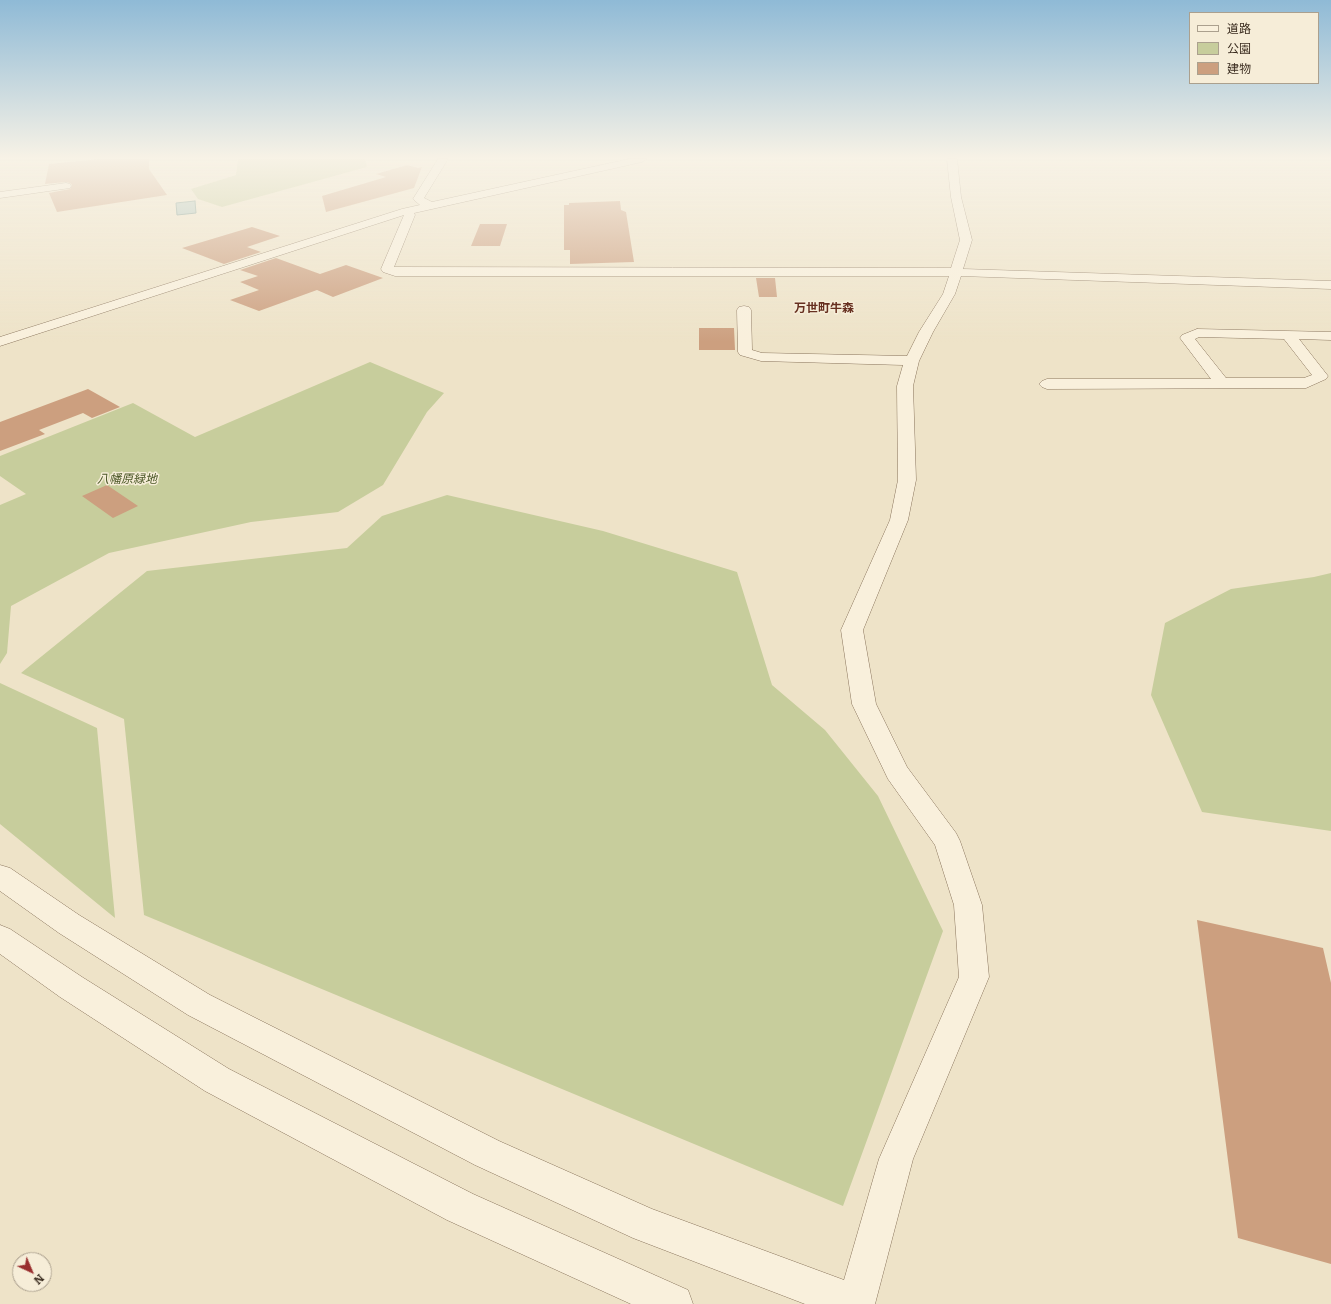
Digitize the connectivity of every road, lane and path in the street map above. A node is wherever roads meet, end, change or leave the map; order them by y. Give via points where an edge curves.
1 (379, 220) edge
2 (408, 220) edge
3 (961, 220) edge
4 (957, 272) junction
5 (1331, 285) edge
6 (744, 310) dead end
7 (1288, 335) junction
8 (1331, 336) edge
9 (0, 342) edge
10 (912, 361) junction
11 (1222, 383) junction
12 (1047, 384) dead end
13 (0, 876) edge
14 (0, 938) edge
15 (674, 1304) edge
16 (855, 1304) edge

1 - 9 street
2 - 4 street via 387,269 395,272
3 - 4 street via 966,240
4 - 5 street
4 - 10 street via 949,294
6 - 10 street via 745,352 761,357
7 - 8 street
7 - 11 street via 1321,376 1306,383
7 - 11 street via 1197,333 1187,338
10 - 16 street via 904,386 907,480 899,520 852,630 864,704 897,772 947,842 968,905 974,977 896,1159
11 - 12 street
13 - 16 street via 68,924 199,1005 487,1152 646,1225
14 - 15 street via 71,987 217,1080 460,1207

